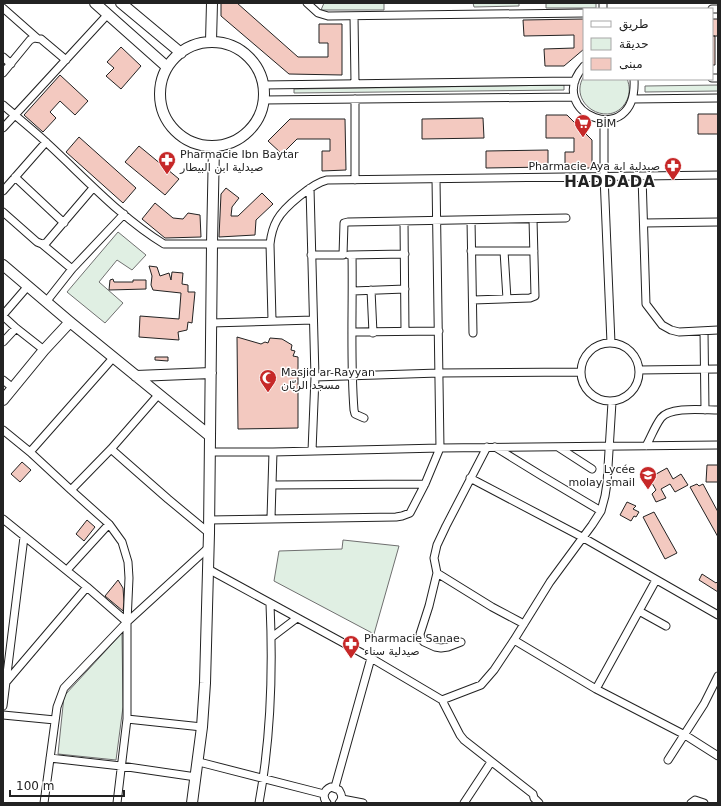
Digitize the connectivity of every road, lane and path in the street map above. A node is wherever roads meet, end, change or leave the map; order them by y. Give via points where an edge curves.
1 (95, 3) edge
2 (121, 3) edge
3 (212, 3) edge
4 (307, 3) edge
5 (3, 8) edge
6 (583, 13) edge
7 (108, 14) junction
8 (354, 16) junction
9 (37, 38) junction
10 (211, 41) junction
11 (181, 53) junction
12 (3, 57) edge
13 (66, 60) junction
14 (11, 64) junction
15 (167, 67) junction
16 (583, 67) edge
17 (3, 73) edge
18 (634, 80) edge
19 (575, 81) junction
20 (355, 83) junction
21 (263, 85) junction
22 (574, 97) junction
23 (718, 98) edge
24 (355, 99) junction
25 (263, 100) junction
26 (633, 100) junction
27 (3, 105) edge
28 (14, 115) junction
29 (604, 120) junction
30 (3, 128) edge
31 (46, 142) junction
32 (214, 146) junction
33 (718, 175) edge
34 (604, 176) junction
35 (642, 176) junction
36 (14, 177) junction
37 (436, 179) junction
38 (356, 180) junction
39 (93, 188) junction
40 (310, 188) junction
41 (3, 190) edge
42 (3, 212) edge
43 (124, 214) junction
44 (533, 218) junction
45 (566, 218) dead end
46 (471, 220) junction
47 (404, 221) junction
48 (437, 221) junction
49 (718, 222) edge
50 (644, 223) junction
51 (64, 224) junction
52 (42, 244) junction
53 (212, 244) junction
54 (270, 244) junction
55 (472, 251) junction
56 (504, 251) junction
57 (534, 251) junction
58 (311, 254) junction
59 (405, 254) junction
60 (343, 255) junction
61 (352, 255) junction
62 (3, 264) edge
63 (72, 269) junction
64 (28, 286) junction
65 (405, 289) junction
66 (371, 290) junction
67 (353, 291) junction
68 (508, 299) junction
69 (473, 300) junction
70 (46, 302) junction
71 (3, 315) edge
72 (272, 320) junction
73 (313, 320) junction
74 (70, 322) junction
75 (211, 323) junction
76 (16, 328) junction
77 (718, 330) edge
78 (405, 331) junction
79 (439, 331) junction
80 (704, 331) junction
81 (353, 332) junction
82 (373, 333) junction
83 (473, 333) dead end
84 (3, 342) edge
85 (611, 343) junction
86 (44, 350) junction
87 (113, 358) junction
88 (718, 369) edge
89 (639, 370) junction
90 (705, 370) junction
91 (581, 372) junction
92 (211, 373) junction
93 (439, 373) junction
94 (351, 375) junction
95 (136, 376) junction
96 (315, 376) junction
97 (3, 380) edge
98 (13, 388) junction
99 (159, 394) junction
100 (3, 400) edge
101 (612, 402) junction
102 (705, 410) junction
103 (718, 410) edge
104 (364, 418) dead end
105 (3, 430) edge
106 (210, 436) junction
107 (718, 445) edge
108 (558, 446) junction
109 (646, 446) junction
110 (487, 447) junction
111 (495, 447) junction
112 (610, 447) junction
113 (111, 448) junction
114 (440, 448) junction
115 (312, 451) junction
116 (30, 452) junction
117 (210, 452) junction
118 (273, 452) junction
119 (592, 469) dead end
120 (470, 478) junction
121 (425, 484) junction
122 (272, 485) junction
123 (71, 490) junction
124 (601, 511) junction
125 (271, 518) junction
126 (3, 519) edge
127 (209, 520) junction
128 (110, 524) junction
129 (209, 532) junction
130 (24, 537) junction
131 (582, 537) junction
132 (208, 548) junction
133 (208, 569) junction
134 (67, 570) junction
135 (437, 573) junction
136 (656, 580) junction
137 (87, 587) junction
138 (270, 604) junction
139 (639, 611) junction
140 (718, 615) edge
141 (297, 618) junction
142 (127, 622) junction
143 (524, 624) junction
144 (666, 626) dead end
145 (272, 637) junction
146 (514, 640) junction
147 (461, 642) dead end
148 (371, 658) junction
149 (718, 676) edge
150 (6, 681) junction
151 (596, 689) junction
152 (442, 700) junction
153 (3, 706) edge
154 (3, 715) edge
155 (127, 719) junction
156 (54, 720) junction
157 (202, 727) junction
158 (685, 736) junction
159 (718, 756) edge
160 (50, 758) junction
161 (668, 760) dead end
162 (198, 762) junction
163 (491, 762) junction
164 (122, 766) junction
165 (196, 777) junction
166 (264, 779) junction
167 (335, 787) junction
168 (324, 794) junction
169 (340, 801) edge
170 (44, 803) edge
171 (117, 803) edge
172 (192, 803) edge
173 (259, 803) edge
174 (327, 803) edge
175 (363, 803) edge
176 (464, 803) edge
177 (539, 803) edge
178 (691, 803) edge
179 (704, 803) edge

1 - 7 street
2 - 11 street
3 - 10 street
4 - 8 street via 318,13 328,16
5 - 9 street
6 - 8 street
7 - 13 street
7 - 15 street
8 - 20 street
9 - 13 street
9 - 14 street via 30,40
10 - 11 street
10 - 21 street via 226,44 240,51 251,61
11 - 15 street
12 - 14 street
13 - 28 street
14 - 17 street
15 - 32 street via 160,95 163,112 171,126 183,138 198,144
16 - 19 street
18 - 26 street
19 - 20 street
19 - 22 street
20 - 21 street
21 - 25 street
22 - 24 street
22 - 29 street via 587,115
23 - 26 street
24 - 25 street
24 - 38 street
25 - 32 street via 258,117 251,128 228,144
26 - 29 street via 625,112
27 - 28 street
28 - 30 street
28 - 31 street
29 - 34 street
31 - 36 street
31 - 39 street
32 - 53 street
33 - 35 street
34 - 35 street
34 - 37 street
34 - 85 street
35 - 50 street
36 - 41 street
36 - 51 street
37 - 38 street
37 - 48 street
38 - 40 street via 320,181
39 - 43 street
39 - 51 street
40 - 54 street via 277,219
40 - 58 street
42 - 52 street
43 - 53 street via 164,244
43 - 63 street
44 - 45 street
44 - 46 street
44 - 57 street
46 - 48 street
46 - 55 street
47 - 48 street
47 - 59 street
47 - 60 street via 344,223
48 - 79 street
49 - 50 street
50 - 80 street via 646,304 662,325 671,330
51 - 52 street via 46,244
52 - 63 street
53 - 54 street
53 - 75 street
54 - 72 street
55 - 56 street
55 - 69 street
56 - 57 street
56 - 68 street
57 - 68 street via 535,296
58 - 60 street
58 - 73 street
59 - 61 street
59 - 65 street
60 - 61 street
61 - 67 street
62 - 64 street
63 - 70 street
64 - 70 street
64 - 71 street
65 - 66 street
65 - 78 street
66 - 67 street
66 - 82 street
67 - 81 street
68 - 69 street
69 - 83 street
70 - 74 street
71 - 76 street
72 - 73 street
72 - 75 street
73 - 96 street
74 - 86 street
74 - 87 street
75 - 92 street
76 - 84 street
76 - 86 street
77 - 80 street
78 - 79 street
78 - 82 street
79 - 93 street
80 - 90 street
81 - 82 street
81 - 94 street
85 - 89 street via 626,347 634,354
85 - 91 street via 595,347 586,355
86 - 98 street
87 - 95 street
87 - 116 street
88 - 90 street
89 - 90 street
89 - 101 street via 640,376 631,393
90 - 102 street
91 - 93 street
91 - 101 street via 583,385 587,391 595,398
92 - 95 street
92 - 106 street
93 - 94 street
93 - 114 street
94 - 96 street
94 - 104 street via 355,414
95 - 99 street
96 - 115 street
97 - 98 street
98 - 100 street
99 - 106 street
99 - 113 street
101 - 112 street
102 - 103 street
102 - 109 street via 668,413 661,418
105 - 116 street
106 - 117 street
107 - 109 street
108 - 111 street
108 - 112 street
108 - 119 street
109 - 112 street
110 - 111 street
110 - 114 street
110 - 120 street
111 - 124 street
112 - 124 street via 606,490
113 - 123 street
113 - 129 street
114 - 115 street
114 - 121 street
115 - 118 street
116 - 123 street
117 - 118 street
117 - 127 street
118 - 122 street
120 - 131 street
120 - 135 street via 437,545 434,558
121 - 122 street
121 - 125 street via 410,513 402,516
122 - 125 street
123 - 128 street
124 - 131 street
125 - 127 street
126 - 130 street
127 - 129 street
128 - 134 street
128 - 142 street via 122,542 128,562
129 - 132 street
130 - 134 street
130 - 150 street
131 - 136 street
131 - 143 street
132 - 133 street
132 - 142 street
133 - 138 street
133 - 157 street
134 - 137 street
135 - 143 street
135 - 147 street via 420,636 424,642 441,648
136 - 139 street
136 - 140 street
137 - 142 street
137 - 150 street
138 - 141 street
138 - 145 street
139 - 144 street
139 - 151 street
141 - 145 street
141 - 148 street
142 - 155 street
142 - 156 street via 64,688
143 - 146 street
145 - 166 street
146 - 151 street
146 - 152 street via 481,685
148 - 152 street
148 - 167 street
149 - 158 street
150 - 153 street
151 - 158 street
152 - 163 street via 460,735
154 - 156 street
155 - 157 street
155 - 164 street
156 - 160 street
157 - 162 street
158 - 159 street
158 - 161 street
160 - 164 street
160 - 170 street
162 - 165 street
162 - 166 street
163 - 176 street
163 - 177 street via 533,794
164 - 165 street
164 - 171 street
165 - 172 street
166 - 168 street
166 - 173 street
167 - 168 street via 328,788
167 - 169 street via 342,794
168 - 174 street
169 - 175 street
178 - 179 street via 695,800

